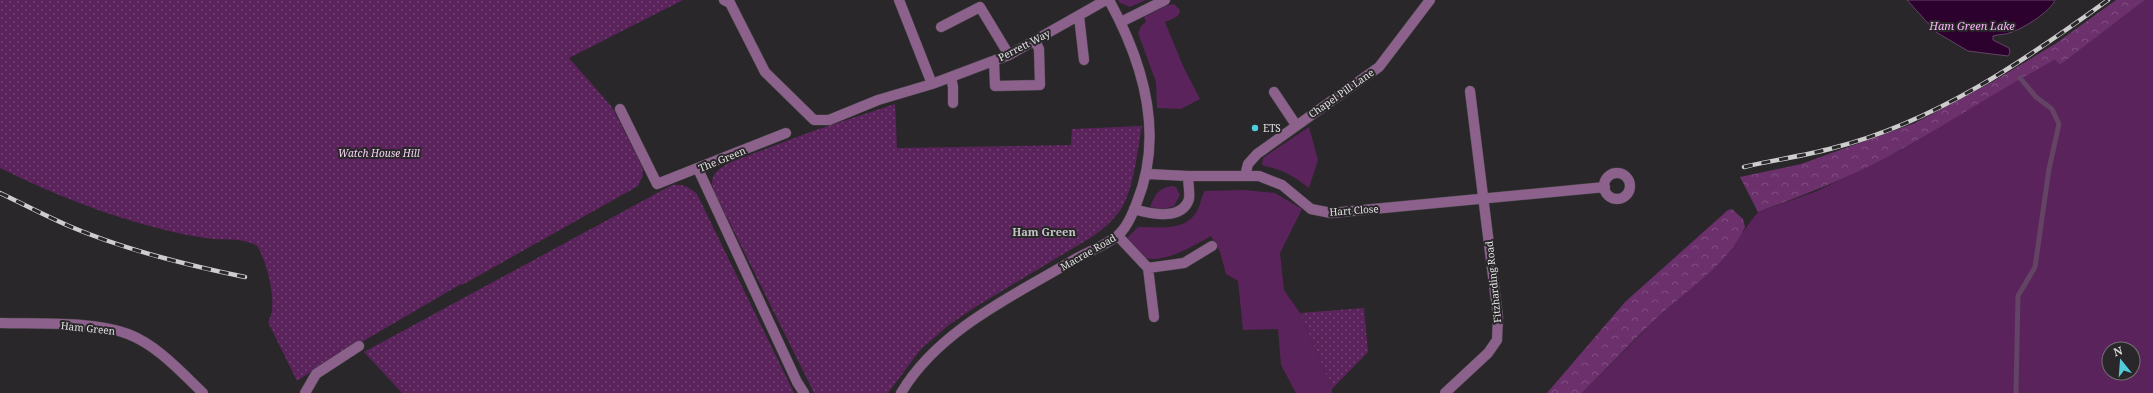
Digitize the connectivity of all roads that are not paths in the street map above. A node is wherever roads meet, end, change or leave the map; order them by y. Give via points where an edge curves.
1 (724, 0) edge
2 (899, 0) edge
3 (1108, 0) edge
4 (1165, 0) edge
5 (1430, 0) edge
6 (1079, 16) junction
7 (1121, 22) junction
8 (941, 27) dead end
9 (1035, 41) junction
10 (1009, 55) junction
11 (1084, 60) dead end
12 (994, 61) junction
13 (951, 77) junction
14 (935, 83) junction
15 (1470, 91) dead end
16 (1274, 92) dead end
17 (953, 103) dead end
18 (620, 109) dead end
19 (1296, 125) junction
20 (786, 133) dead end
21 (698, 169) junction
22 (1148, 174) junction
23 (1188, 176) junction
24 (1245, 176) junction
25 (1605, 187) dead end
26 (1482, 198) junction
27 (1134, 209) junction
28 (1118, 236) junction
29 (1212, 246) dead end
30 (1148, 268) junction
31 (1154, 317) dead end
32 (0, 323) edge
33 (359, 346) dead end
34 (203, 393) edge
35 (304, 393) edge
36 (804, 393) edge
37 (901, 393) edge
38 (1445, 393) edge

1 - 14 street, Perrett Way via 730,3 765,72 814,120 829,120 878,100
2 - 14 street
3 - 6 street, Perrett Way
3 - 7 street, Macrae Road
4 - 7 street
5 - 19 street, Chapel Pill Lane via 1379,67
6 - 9 street, Perrett Way
6 - 11 street
7 - 22 street, Macrae Road via 1145,86 1148,105
8 - 10 street via 980,7
9 - 10 street, Perrett Way
9 - 12 street via 1039,50 1040,85 995,86
10 - 12 street, Perrett Way
12 - 13 street, Perrett Way
13 - 14 street, Perrett Way
13 - 17 street
15 - 26 street
16 - 19 street
18 - 21 street, The Green via 658,184
19 - 24 street, Chapel Pill Lane via 1257,154 1248,164
20 - 21 street, The Green
21 - 36 street
22 - 23 street, Hart Close
22 - 27 street, Macrae Road
23 - 24 street, Hart Close
23 - 27 street via 1188,199 1184,206 1175,212 1157,214
24 - 26 street, Hart Close via 1270,179 1282,185 1312,209 1331,213
25 - 26 street, Hart Close
26 - 38 street, Fitzharding Road via 1498,317 1497,340 1488,353
27 - 28 street, Macrae Road
28 - 30 street
28 - 37 street, Macrae Road via 982,315 946,342 909,380
29 - 30 street via 1184,262
30 - 31 street
32 - 34 street, Ham Green via 110,328 130,335 170,362
33 - 35 street via 316,374

